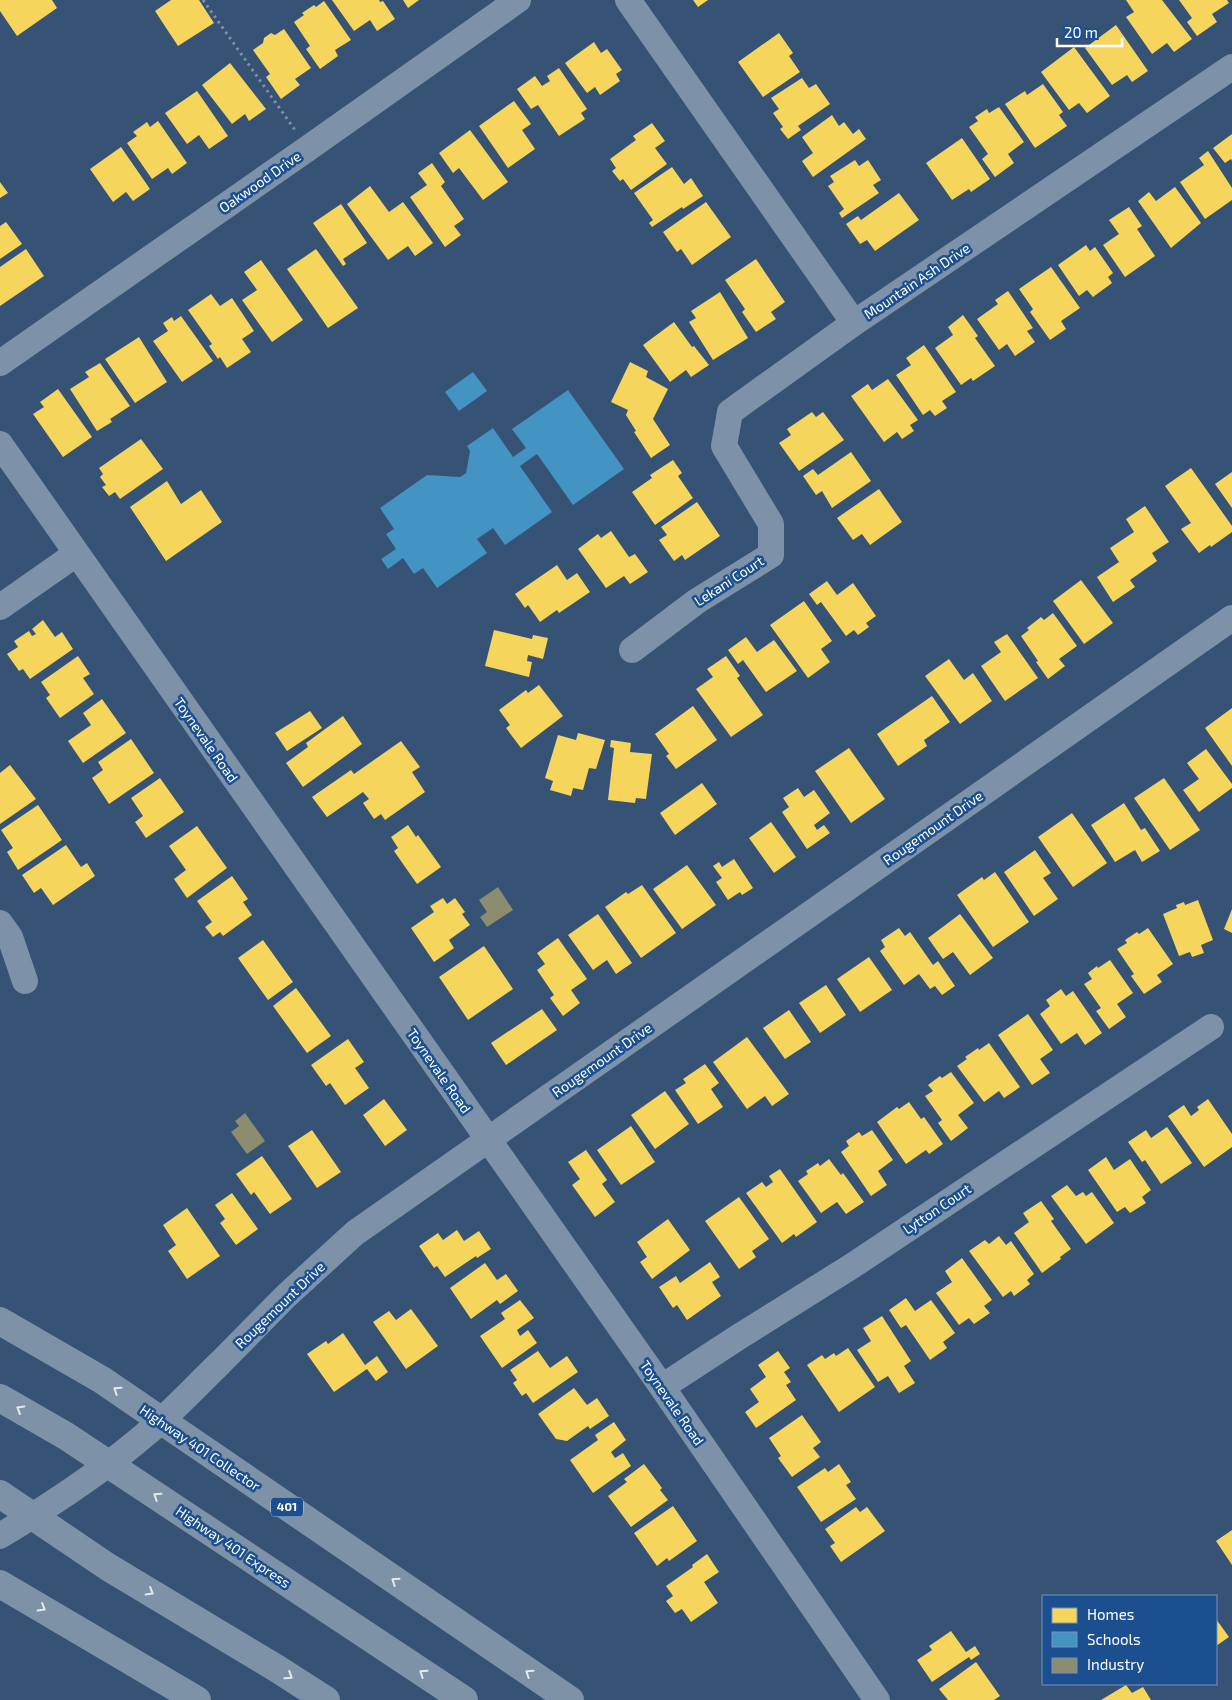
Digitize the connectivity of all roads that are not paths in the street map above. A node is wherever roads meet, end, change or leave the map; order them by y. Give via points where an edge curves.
1 (518, 0) edge
2 (628, 0) edge
3 (1232, 67) edge
4 (854, 323) junction
5 (0, 362) edge
6 (0, 444) edge
7 (76, 554) junction
8 (0, 607) edge
9 (1232, 618) edge
10 (632, 650) dead end
11 (0, 923) edge
12 (25, 981) dead end
13 (1211, 1028) dead end
14 (488, 1140) junction
15 (0, 1321) edge
16 (662, 1388) junction
17 (0, 1398) edge
18 (0, 1494) edge
19 (0, 1519) edge
20 (0, 1536) edge
21 (108, 1567) junction
22 (0, 1584) edge
23 (197, 1700) edge
24 (326, 1700) edge
25 (464, 1700) edge
26 (570, 1700) edge
27 (878, 1700) edge

1 - 5 street, Oakwood Drive
2 - 4 street, Mountain Ash Drive
3 - 4 street, Mountain Ash Drive
4 - 10 street, Lekani Court via 730,412 724,446 771,524 770,555 697,601
6 - 7 street, Toynevale Road
7 - 8 street
7 - 14 street, Toynevale Road
9 - 14 street, Rougemount Drive
11 - 12 street via 10,937
13 - 16 street, Lytton Court
14 - 16 street, Toynevale Road
14 - 20 street, Rougemount Drive, bridge via 355,1233 286,1296 148,1433 46,1508
26 -> 15 highway, Highway 401 Collector / 401 via 102,1380
16 - 27 street, Toynevale Road
25 -> 17 highway, Highway 401 Express via 66,1436
18 - 21 highway
19 - 21 highway
21 -> 24 highway
22 -> 23 highway

